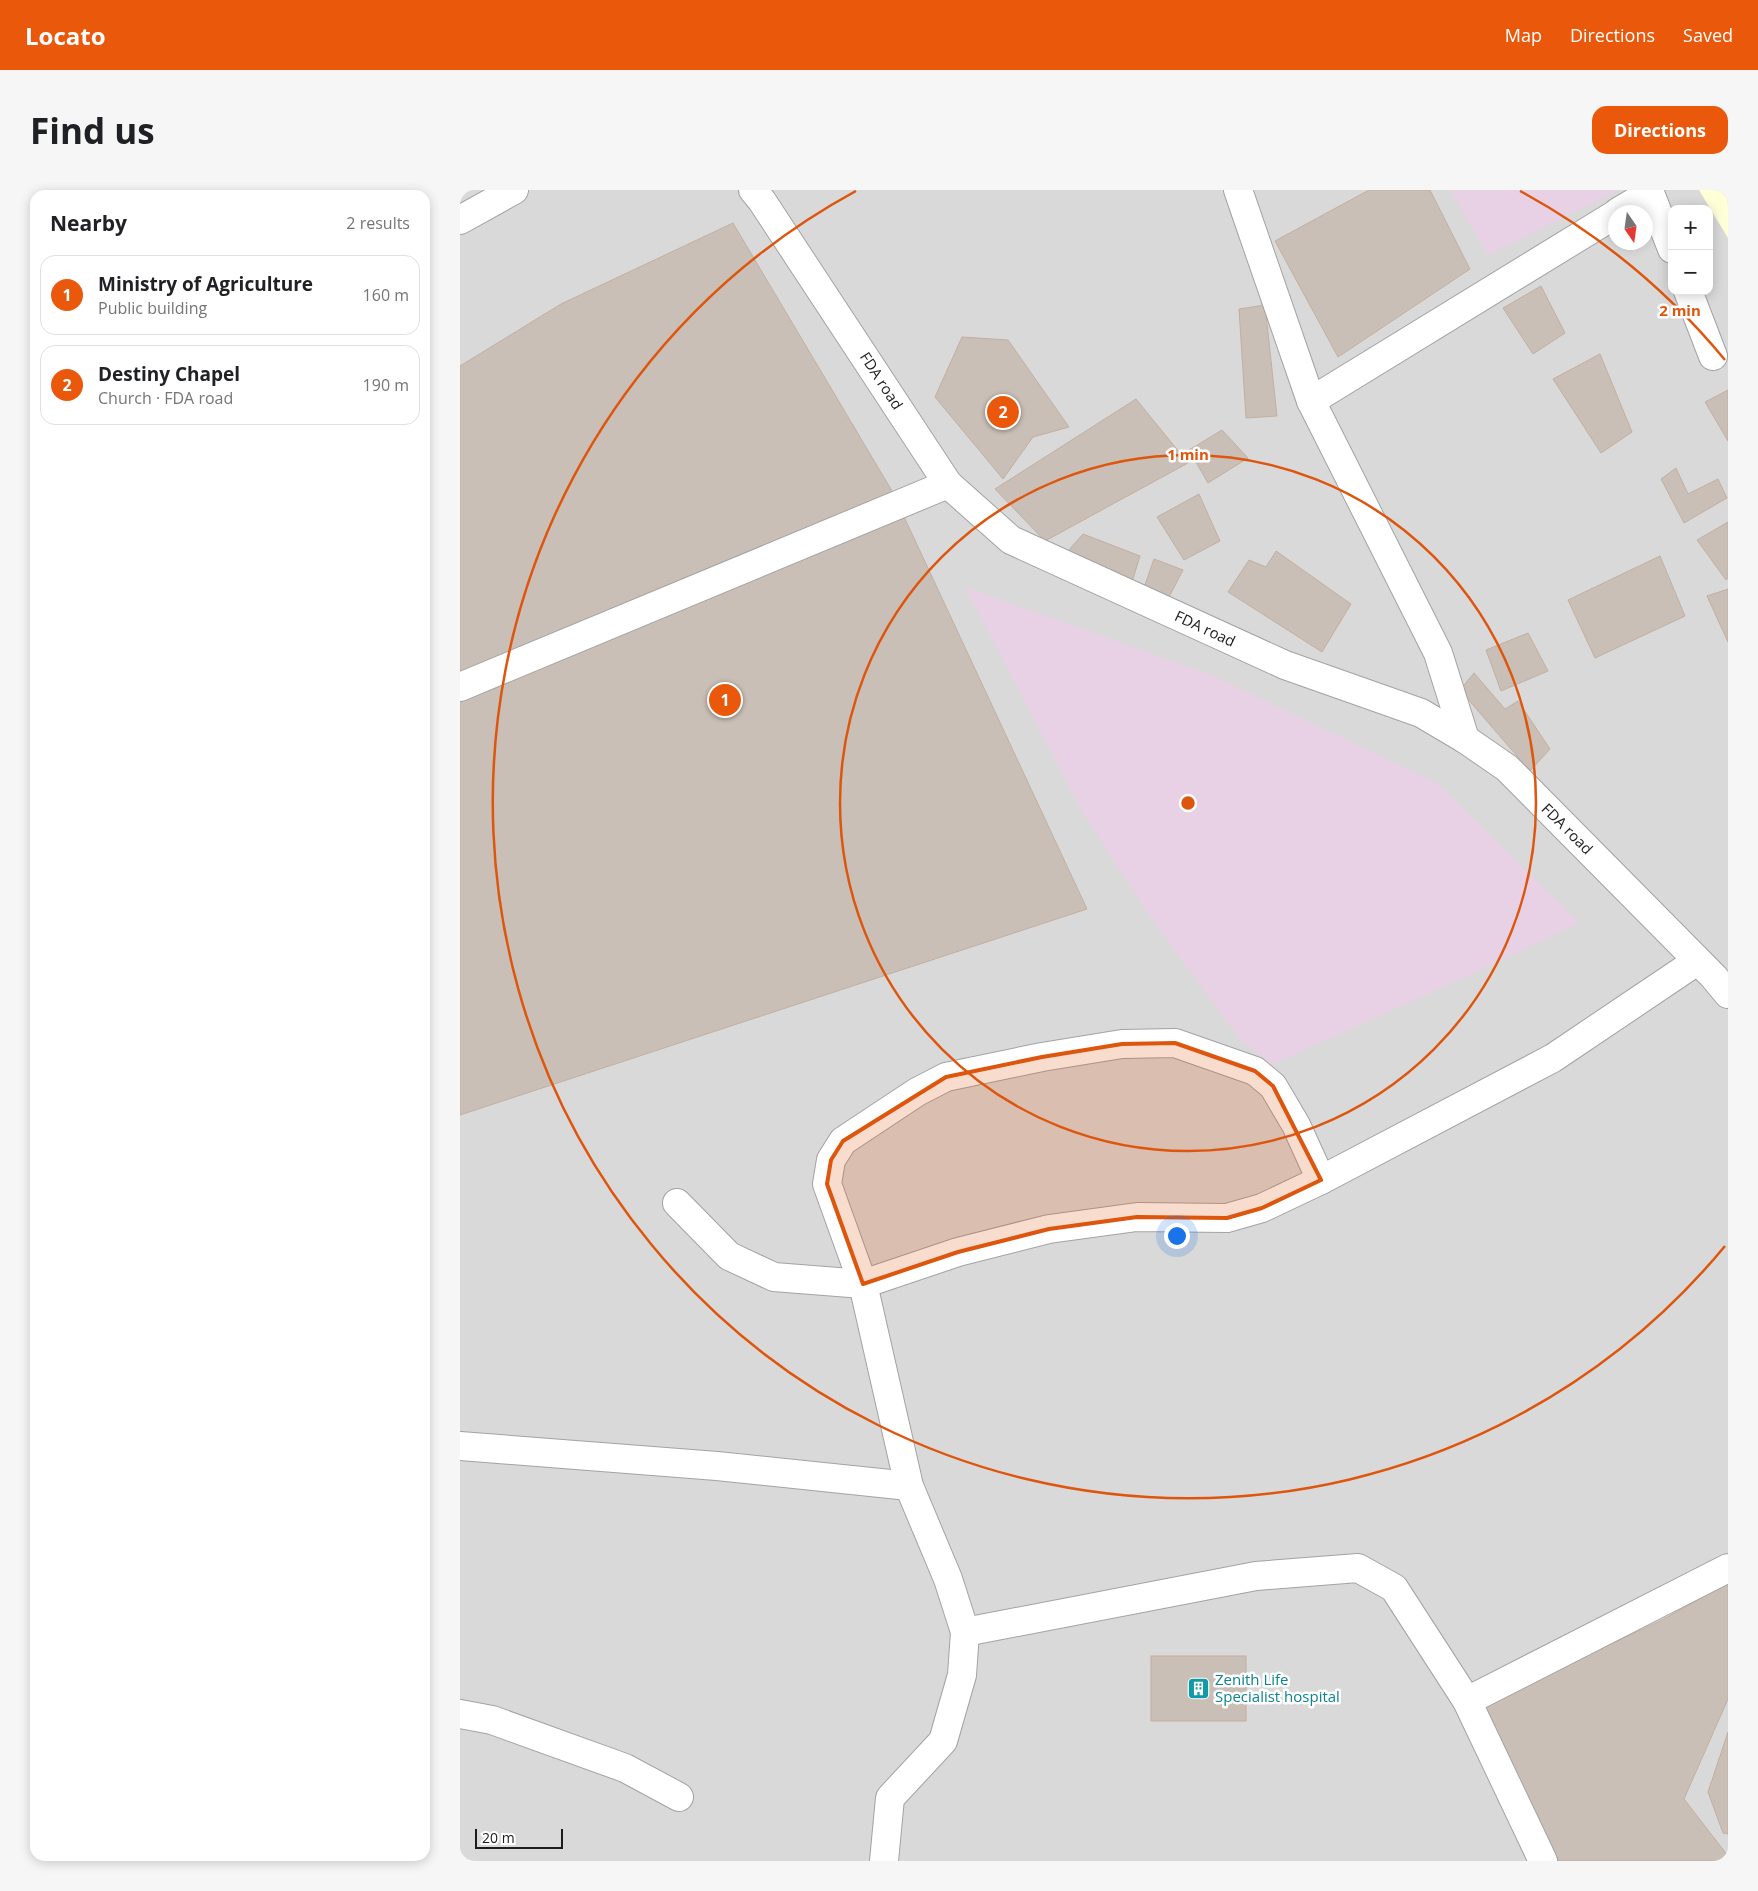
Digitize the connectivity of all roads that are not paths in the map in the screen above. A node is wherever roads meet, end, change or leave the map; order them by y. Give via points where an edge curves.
1 (514, 190) edge
2 (752, 190) edge
3 (1238, 190) edge
4 (1630, 205) edge
5 (1608, 219) edge
6 (460, 220) edge
7 (1668, 239) edge
8 (1690, 295) edge
9 (1713, 356) dead end
10 (1311, 401) junction
11 (948, 484) junction
12 (460, 687) edge
13 (1465, 739) junction
14 (1697, 961) junction
15 (1728, 994) edge
16 (1321, 1180) junction
17 (677, 1203) dead end
18 (863, 1284) junction
19 (460, 1446) edge
20 (909, 1486) junction
21 (1728, 1568) edge
22 (965, 1632) junction
23 (1467, 1701) junction
24 (460, 1714) edge
25 (679, 1797) dead end
26 (884, 1861) edge
27 (1543, 1861) edge

1 - 6 street
2 - 11 street, FDA road
3 - 10 street
4 - 7 street via 1650,193
5 - 10 street
8 - 9 street
10 - 13 street via 1438,653
11 - 12 street
11 - 13 street, FDA road via 1012,540 1285,665 1421,713
13 - 14 street, FDA road via 1507,768
14 - 15 street, FDA road
14 - 16 street via 1553,1058
16 - 18 street via 1262,1208 1227,1218 1137,1216 1048,1229 958,1252
16 - 18 street via 1296,1125 1273,1086 1255,1071 1175,1043 1122,1044 946,1076 843,1141 830,1160 826,1184
17 - 18 street via 729,1256 774,1277
18 - 20 street
19 - 20 street via 717,1466
20 - 22 street via 948,1579
21 - 23 street
22 - 23 street via 1256,1576 1358,1568 1394,1588
22 - 26 street via 962,1675 943,1742 890,1798
23 - 27 street
24 - 25 street via 492,1720 624,1768

